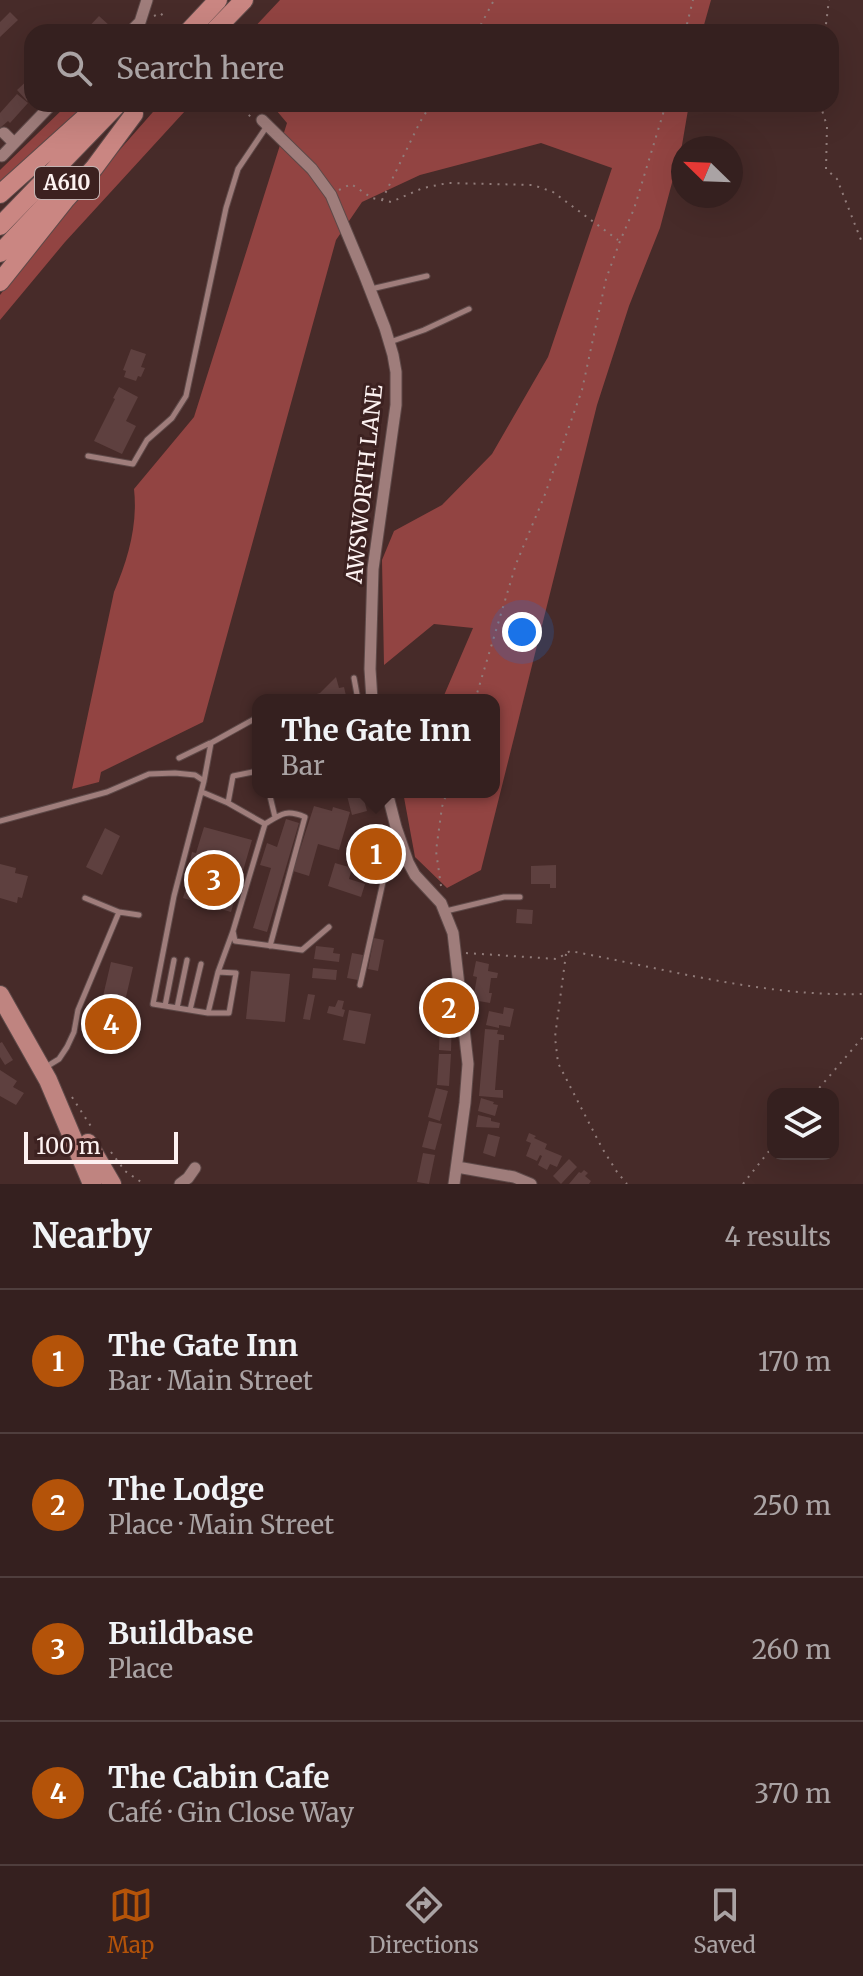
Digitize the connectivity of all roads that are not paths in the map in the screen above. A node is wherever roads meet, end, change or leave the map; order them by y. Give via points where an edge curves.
1 (147, 0) edge
2 (244, 0) edge
3 (212, 7) edge
4 (138, 24) edge
5 (194, 24) edge
6 (221, 24) edge
7 (44, 112) edge
8 (91, 112) edge
9 (126, 112) edge
10 (127, 112) edge
11 (129, 112) edge
12 (265, 122) joint
13 (4, 133) dead end
14 (14, 143) junction
15 (2, 156) edge
16 (0, 194) edge
17 (0, 226) edge
18 (0, 253) edge
19 (427, 276) dead end
20 (0, 282) edge
21 (370, 289) junction
22 (469, 309) dead end
23 (389, 342) junction
24 (88, 456) dead end
25 (354, 678) dead end
26 (357, 694) edge
27 (372, 694) edge
28 (252, 720) edge
29 (211, 743) junction
30 (179, 758) dead end
31 (252, 772) edge
32 (204, 781) junction
33 (202, 792) junction
34 (270, 798) edge
35 (389, 798) edge
36 (228, 803) junction
37 (275, 817) junction
38 (0, 821) edge
39 (265, 824) junction
40 (401, 841) junction
41 (520, 897) dead end
42 (85, 898) dead end
43 (445, 911) junction
44 (119, 912) junction
45 (139, 915) dead end
46 (329, 927) dead end
47 (233, 931) junction
48 (270, 946) junction
49 (174, 960) dead end
50 (187, 960) dead end
51 (201, 964) dead end
52 (218, 972) junction
53 (360, 985) dead end
54 (0, 995) edge
55 (165, 1006) junction
56 (177, 1008) junction
57 (190, 1010) junction
58 (208, 1013) junction
59 (45, 1075) junction
60 (457, 1167) junction
61 (497, 1179) edge
62 (92, 1184) edge
63 (112, 1184) edge
64 (454, 1184) edge
65 (531, 1184) edge

1 - 4 street
2 - 6 highway
3 - 5 highway
7 - 14 street
8 - 16 highway
9 - 17 highway, A610
10 - 18 highway, A610
11 - 20 highway via 94,168
12 - 21 street, AWSWORTH LANE via 321,179
12 - 24 lane via 238,169 226,208 186,396 133,464
13 - 14 street
14 - 15 street
19 - 21 lane
21 - 23 street, AWSWORTH LANE
22 - 23 lane
23 - 27 street, AWSWORTH LANE via 396,405 373,569
25 - 26 lane
28 - 29 lane
29 - 30 lane
29 - 32 lane
31 - 36 lane via 233,776
32 - 33 lane
32 - 38 lane via 195,775 149,774 107,792
33 - 36 lane
33 - 55 lane via 153,1004
34 - 37 lane
35 - 40 street
36 - 39 lane
37 - 39 lane
37 - 48 lane via 305,817
39 - 47 lane
40 - 43 street via 415,875
40 - 53 lane via 383,882
41 - 43 lane
42 - 44 lane
43 - 60 street via 453,933 468,1064
44 - 45 lane
44 - 59 lane via 74,1032
46 - 48 lane via 302,950
47 - 48 lane via 235,941
47 - 52 lane
49 - 55 lane
50 - 56 lane
51 - 57 lane
52 - 58 lane
52 - 58 lane via 236,973 229,1013
54 - 59 main road
55 - 56 lane
56 - 57 lane
57 - 58 lane
59 - 62 main road
59 - 63 main road
60 - 61 street
60 - 64 street
61 - 65 street

